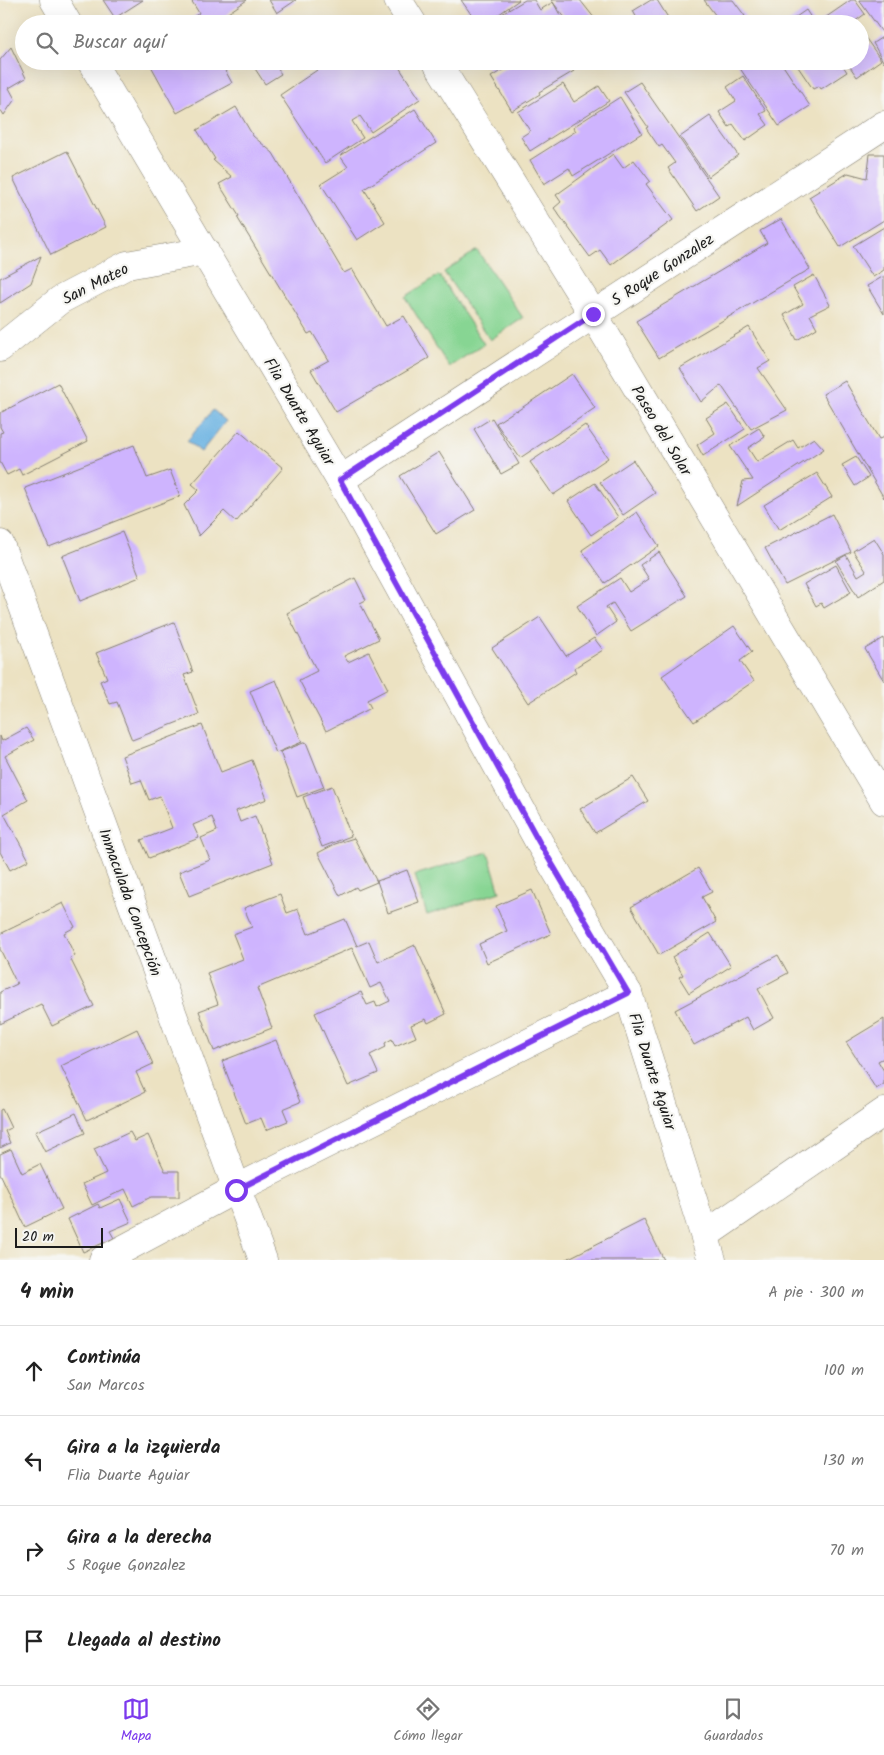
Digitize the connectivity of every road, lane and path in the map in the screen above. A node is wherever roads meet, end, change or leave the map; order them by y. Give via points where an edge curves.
1 (54, 0) edge
2 (398, 0) edge
3 (63, 15) edge
4 (407, 15) edge
5 (96, 70) edge
6 (442, 70) edge
7 (884, 125) edge
8 (205, 251) junction
9 (593, 314) junction
10 (0, 348) edge
11 (340, 480) junction
12 (0, 544) edge
13 (884, 802) edge
14 (628, 993) junction
15 (884, 1112) edge
16 (236, 1190) junction
17 (708, 1247) edge
18 (103, 1260) edge
19 (263, 1260) edge

1 - 3 street
2 - 4 street
5 - 8 street, Flia Duarte Aguiar
6 - 9 street, Paseo del Solar
7 - 9 street, S Roque Gonzalez
8 - 10 street, San Mateo via 127,265 60,300
8 - 11 street, Flia Duarte Aguiar
9 - 11 street, S Roque Gonzalez
9 - 13 street, Paseo del Solar
11 - 14 street, Flia Duarte Aguiar via 539,842
12 - 16 street, Inmaculada Concepción
14 - 16 street
14 - 17 street, Flia Duarte Aguiar
15 - 17 street
16 - 18 street
16 - 19 street, Inmaculada Concepción

